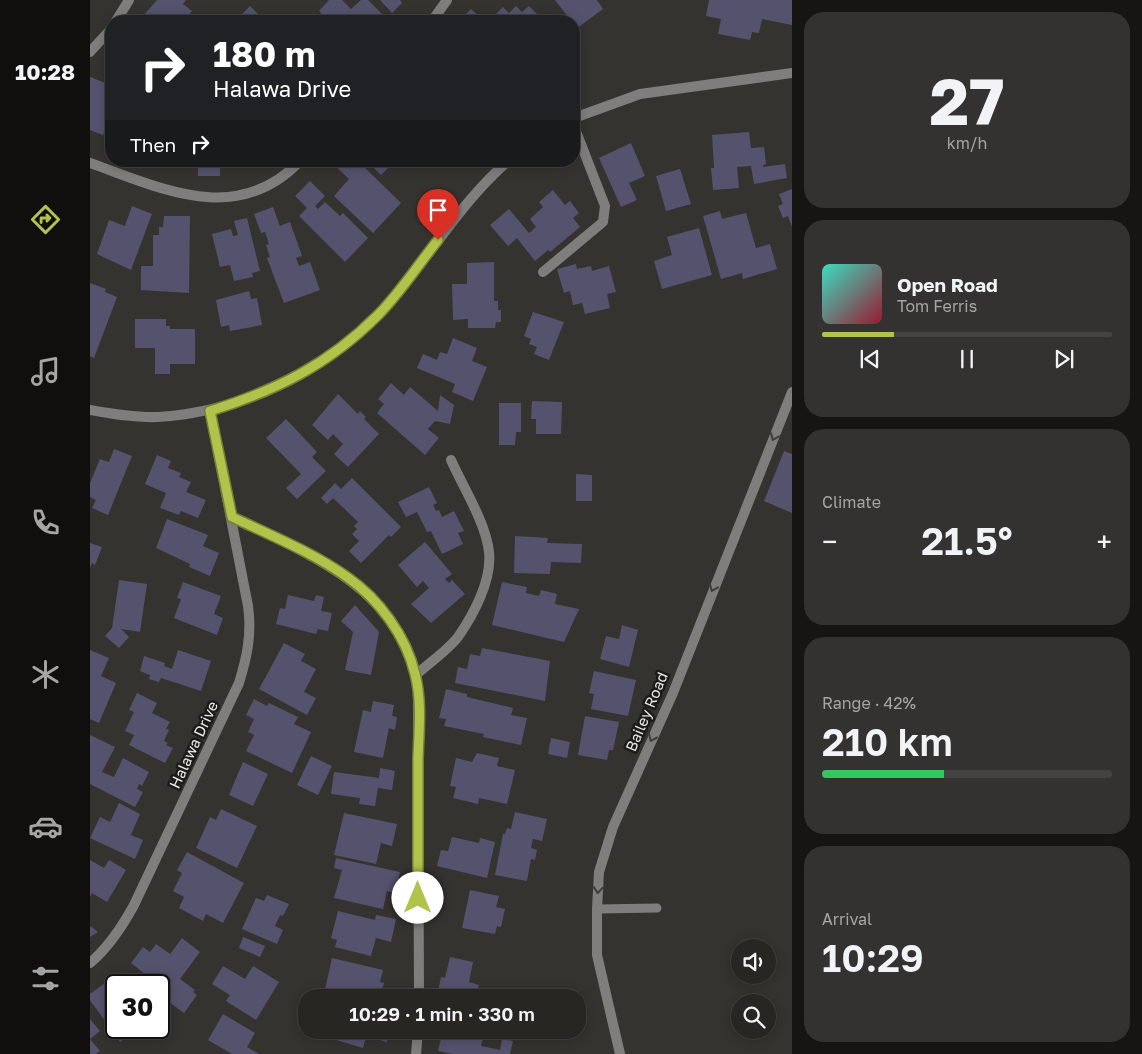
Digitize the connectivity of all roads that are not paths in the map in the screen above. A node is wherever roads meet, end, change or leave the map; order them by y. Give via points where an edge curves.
1 (130, 0) edge
2 (447, 0) edge
3 (120, 15) edge
4 (436, 15) edge
5 (105, 36) edge
6 (90, 52) edge
7 (792, 73) edge
8 (580, 115) edge
9 (580, 141) edge
10 (90, 163) edge
11 (293, 167) edge
12 (501, 167) edge
13 (543, 272) dead end
14 (792, 392) edge
15 (90, 410) edge
16 (210, 411) junction
17 (451, 460) dead end
18 (232, 517) junction
19 (416, 675) junction
20 (657, 908) dead end
21 (596, 909) junction
22 (90, 963) edge
23 (419, 989) edge
24 (417, 1039) edge
25 (416, 1054) edge
26 (620, 1054) edge

1 - 3 street
2 - 4 street
5 - 6 street
7 - 8 street via 648,93
9 - 13 street via 605,206 603,222
10 - 11 street via 176,194 200,198 228,198 252,193 275,182
12 - 16 street via 461,211 379,313 343,347 306,372 255,397
14 -> 21 street, Bailey Road via 672,693 613,827 600,872
15 - 16 street via 156,417
16 - 18 street, Halawa Drive
17 - 19 street via 481,526 489,552 487,578 458,637
18 - 19 street via 348,577 371,597 390,621 406,646
18 - 22 street, Halawa Drive via 251,628 249,652 239,683 134,905 120,930
19 - 23 street
20 - 21 lane
21 - 26 street, Bailey Road via 597,955
24 - 25 street

